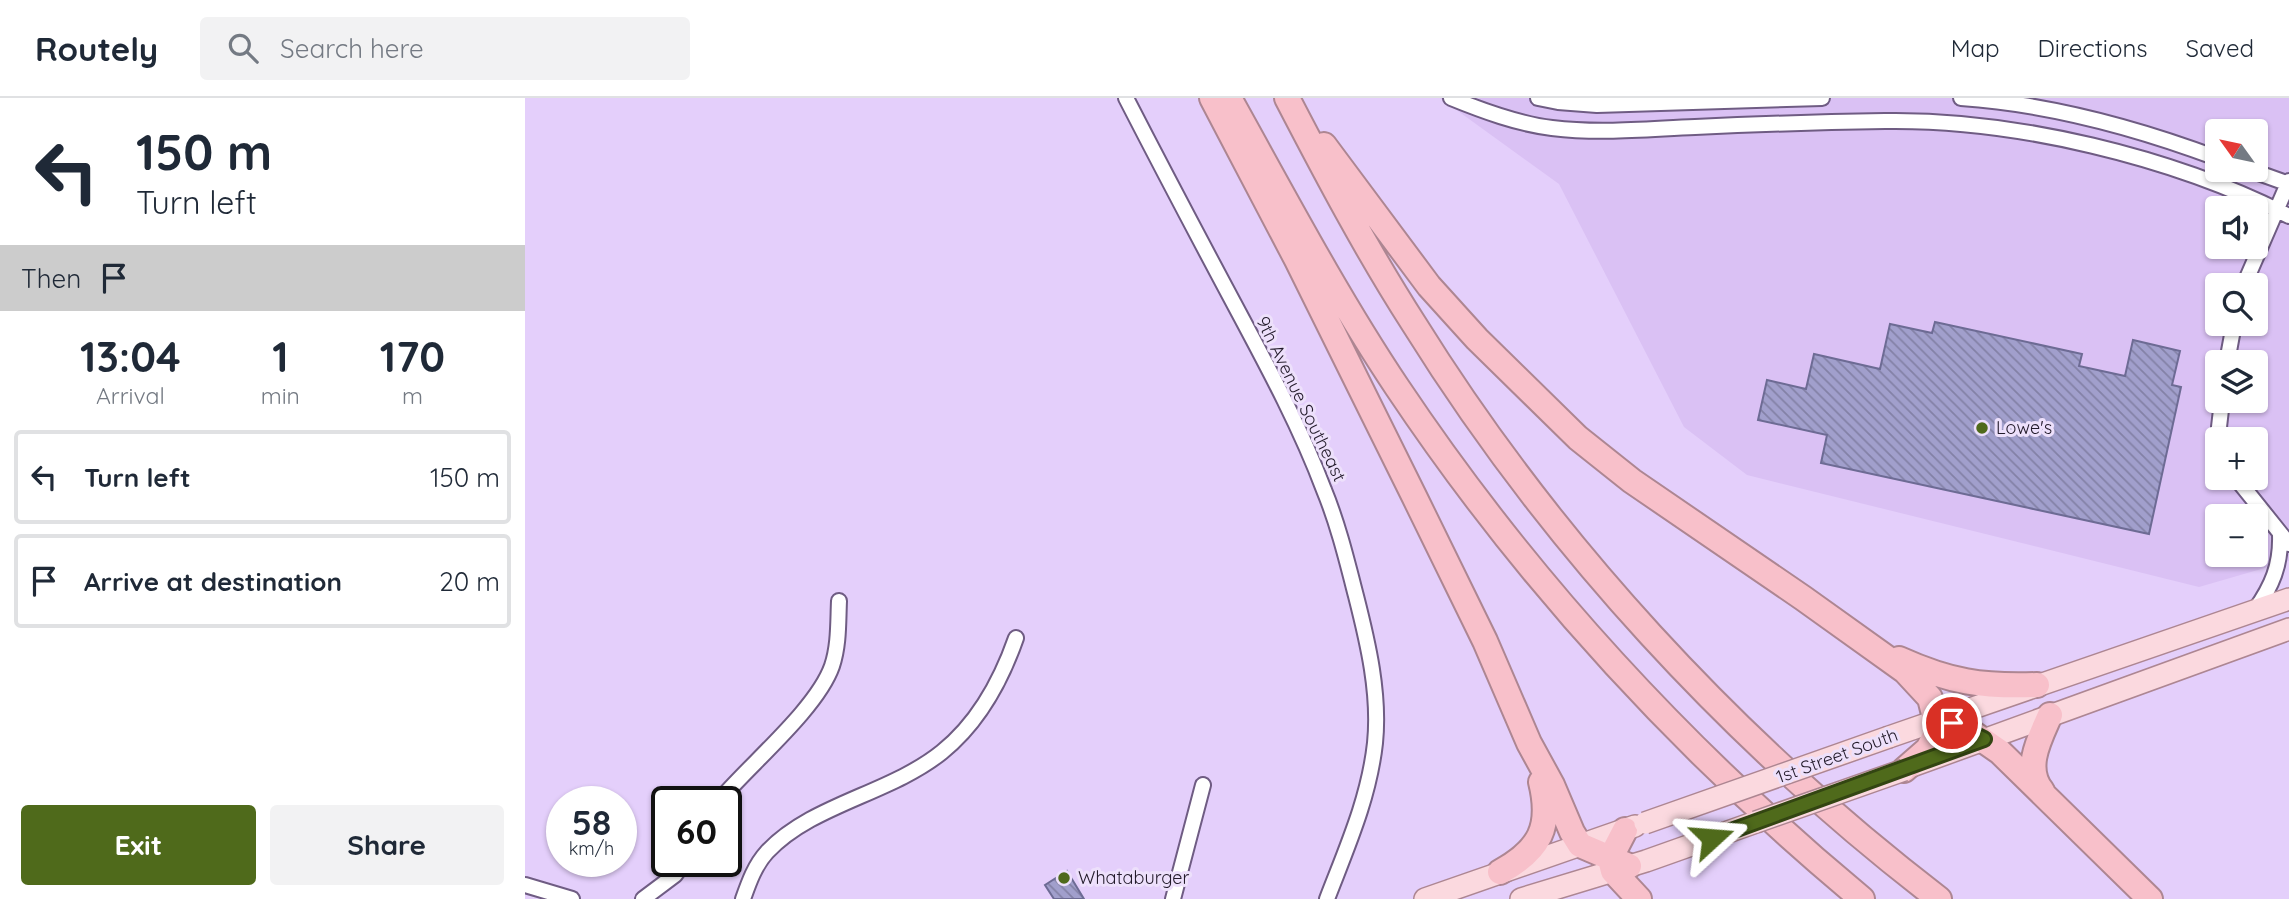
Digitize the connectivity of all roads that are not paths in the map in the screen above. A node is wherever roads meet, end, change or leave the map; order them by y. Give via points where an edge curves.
1 (1126, 98) edge
2 (1212, 98) edge
3 (1229, 98) edge
4 (1287, 98) edge
5 (1451, 98) edge
6 (1538, 98) edge
7 (1822, 98) edge
8 (1961, 98) edge
9 (2205, 154) edge
10 (2268, 176) edge
11 (2289, 183) edge
12 (2282, 213) edge
13 (2250, 273) edge
14 (2246, 490) edge
15 (2285, 539) edge
16 (2289, 599) edge
17 (839, 601) dead end
18 (2255, 610) junction
19 (2289, 629) edge
20 (1016, 638) dead end
21 (1873, 648) junction
22 (2037, 685) junction
23 (2050, 715) junction
24 (1936, 722) junction
25 (1984, 739) junction
26 (1533, 750) junction
27 (1904, 770) junction
28 (1203, 785) dead end
29 (733, 786) edge
30 (2047, 797) junction
31 (1635, 826) junction
32 (1580, 845) junction
33 (1624, 864) junction
34 (1500, 872) junction
35 (672, 877) edge
36 (525, 885) edge
37 (572, 899) edge
38 (643, 899) edge
39 (743, 899) edge
40 (1173, 899) edge
41 (1327, 899) edge
42 (1425, 899) edge
43 (1521, 899) edge
44 (1639, 899) edge
45 (1862, 899) edge
46 (1939, 899) edge
47 (2150, 899) edge

1 - 41 street, 9th Avenue Southeast via 1299,430 1343,545 1373,681 1375,741 1361,809
2 - 26 highway via 1420,508
3 - 45 highway via 1315,253 1396,385 1503,533 1673,727
4 - 21 highway via 1429,286 1578,438 1632,481
4 - 46 highway via 1348,214 1415,326 1551,517 1687,672 1753,738 1852,829
5 - 12 street via 1550,128 1602,132 1887,121 2018,131 2182,171
6 - 7 street via 1597,104
8 - 9 street via 2079,114
10 - 11 street
11 - 12 street
12 - 13 street
14 - 15 street
15 - 18 street via 2276,574
16 - 18 main road, 1st Street South
17 - 29 street via 836,649 827,677
18 - 22 main road, 1st Street South
19 - 23 main road, 1st Street South
20 - 39 street via 995,685 961,736 908,775 813,818 781,839 758,863
21 - 22 highway via 1957,681 1998,687
21 - 24 highway via 1905,671 1930,698
22 - 24 main road, 1st Street South
23 - 25 main road, 1st Street South
23 - 30 highway via 2033,762 2036,784
24 - 25 highway via 1964,727
24 - 27 highway via 1928,749
24 - 31 main road, 1st Street South, bridge
25 - 27 main road, 1st Street South
25 - 30 highway
26 - 32 highway
26 - 34 highway via 1545,823 1537,842 1521,860
27 - 33 main road, 1st Street South, bridge
28 - 40 street
30 - 47 highway
31 - 32 main road, 1st Street South
31 - 33 highway
32 - 33 highway
32 - 34 main road, 1st Street South
33 - 43 main road, 1st Street South
33 - 44 highway
34 - 42 main road, 1st Street South
35 - 38 street
36 - 37 street

